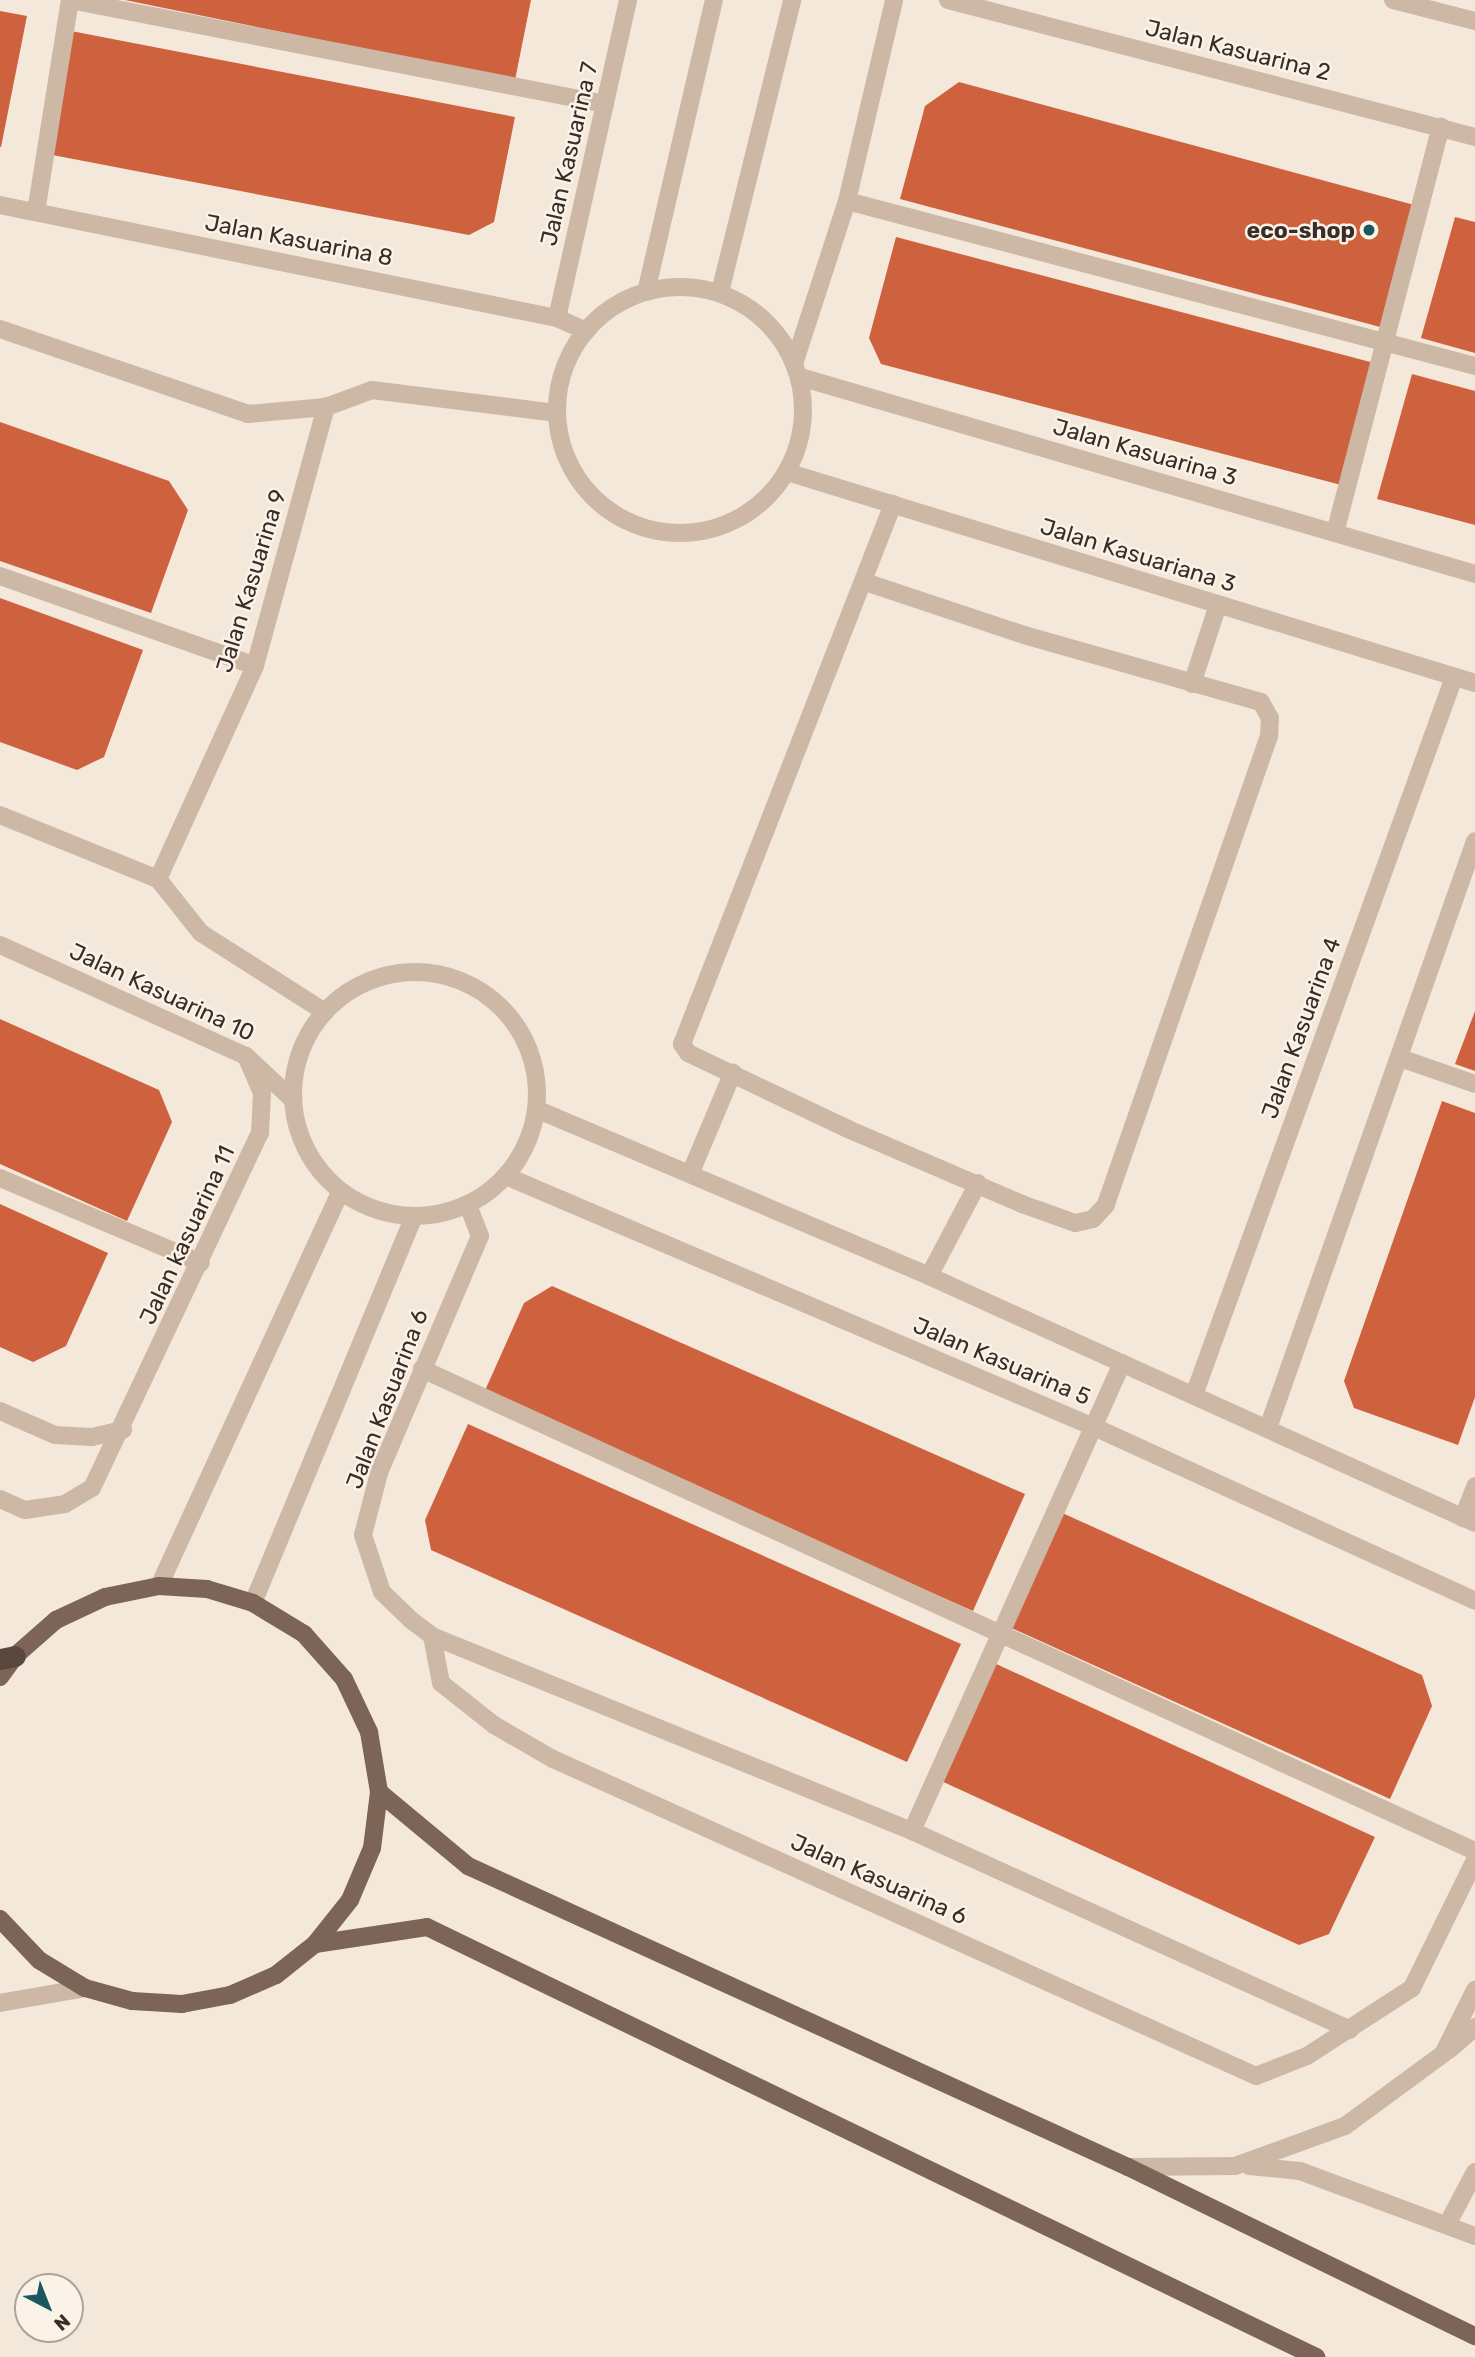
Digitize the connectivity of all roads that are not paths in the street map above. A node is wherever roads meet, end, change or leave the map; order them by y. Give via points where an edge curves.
1 (70, 0) edge
2 (628, 0) edge
3 (714, 0) edge
4 (792, 0) edge
5 (894, 0) edge
6 (948, 0) edge
7 (1393, 0) edge
8 (1475, 21) edge
9 (605, 104) junction
10 (1440, 127) junction
11 (1475, 137) edge
12 (847, 201) junction
13 (0, 205) edge
14 (36, 212) junction
15 (646, 292) junction
16 (720, 292) junction
17 (557, 318) junction
18 (0, 329) edge
19 (586, 331) junction
20 (1388, 343) junction
21 (1475, 366) edge
22 (797, 371) junction
23 (326, 407) junction
24 (556, 413) junction
25 (787, 472) junction
26 (892, 504) junction
27 (1335, 534) junction
28 (1475, 574) edge
29 (0, 576) edge
30 (865, 582) junction
31 (1218, 605) junction
32 (255, 666) junction
33 (1454, 677) junction
34 (1475, 683) edge
35 (1192, 684) junction
36 (0, 815) edge
37 (1475, 841) edge
38 (158, 879) junction
39 (0, 945) edge
40 (325, 1012) junction
41 (246, 1056) junction
42 (1401, 1058) junction
43 (733, 1072) junction
44 (1475, 1084) edge
45 (292, 1099) junction
46 (537, 1109) junction
47 (691, 1172) junction
48 (506, 1176) junction
49 (0, 1178) edge
50 (978, 1183) junction
51 (340, 1193) junction
52 (468, 1205) junction
53 (414, 1217) junction
54 (201, 1263) junction
55 (929, 1276) junction
56 (1122, 1363) junction
57 (422, 1369) junction
58 (1194, 1395) junction
59 (0, 1411) edge
60 (1094, 1427) junction
61 (1268, 1428) junction
62 (123, 1430) junction
63 (1475, 1486) edge
64 (0, 1499) edge
65 (1469, 1520) edge
66 (159, 1587) junction
67 (1475, 1601) edge
68 (253, 1603) junction
69 (1003, 1631) junction
70 (432, 1636) junction
71 (7, 1658) edge
72 (0, 1677) edge
73 (379, 1792) junction
74 (912, 1831) junction
75 (1475, 1851) edge
76 (1475, 1860) edge
77 (0, 1919) edge
78 (315, 1944) junction
79 (85, 1987) junction
80 (1475, 1990) edge
81 (0, 2003) edge
82 (1475, 2027) edge
83 (1350, 2030) junction
84 (1443, 2054) junction
85 (1235, 2166) junction
86 (1128, 2167) junction
87 (1475, 2172) edge
88 (1448, 2223) junction
89 (1475, 2236) edge
90 (1475, 2336) edge
91 (1316, 2357) edge

1 - 9 street
1 - 14 street
2 - 9 street, Jalan Kasuarina 7
3 - 15 street
4 - 16 street
5 - 12 street
6 - 10 street, Jalan Kasuarina 2
7 - 8 street
9 - 17 street, Jalan Kasuarina 7
10 - 11 street, Jalan Kasuarina 2
10 - 20 street
12 - 20 street
12 - 22 street
13 - 14 street, Jalan Kasuarina 8
14 - 17 street, Jalan Kasuarina 8
15 - 16 street via 683,286
15 - 19 street via 603,314
16 - 22 street via 771,324
17 - 19 street, Jalan Kasuarina 8
18 - 23 street via 248,414
19 - 24 street via 569,356
20 - 21 street
20 - 27 street
22 - 25 street via 803,426
22 - 27 street, Jalan Kasuarina 3
23 - 24 street via 372,390
23 - 32 street, Jalan Kasuarina 9
24 - 25 street via 567,460 579,482 615,516 649,530 685,534 733,522 773,492
25 - 26 street, Jalan Kasuariana 3
26 - 30 street
26 - 31 street, Jalan Kasuariana 3
27 - 28 street, Jalan Kasuarina 3
29 - 32 street
30 - 35 street
30 - 43 street via 684,1035 688,1053
31 - 33 street, Jalan Kasuariana 3
31 - 35 street
32 - 38 street, Jalan Kasuarina 9
33 - 34 street, Jalan Kasuariana 3
33 - 58 street, Jalan Kasuarina 4
35 - 50 street via 1261,702 1270,718 1269,736 1106,1205 1093,1219 1075,1223
36 - 38 street
37 - 42 street
38 - 40 street via 201,933
39 - 41 street, Jalan Kasuarina 10
40 - 45 street via 295,1068
40 - 46 street via 346,994 398,974 426,972 479,990 519,1028 537,1080
41 - 45 street, Jalan Kasuarina 10
41 - 54 street, Jalan kasuarina 11 via 262,1093 260,1133
42 - 44 street
42 - 61 street
43 - 47 street
43 - 50 street via 848,1129
45 - 51 street via 306,1152
46 - 47 street, Jalan Kasuarina 5
46 - 48 street via 526,1145
47 - 55 street, Jalan Kasuarina 5
48 - 52 street
48 - 60 street, Jalan Kasuarina 5
49 - 54 street
50 - 55 street
51 - 53 street via 375,1210
51 - 66 street
52 - 53 street
52 - 57 street, Jalan Kasuarina 6 via 480,1236
53 - 68 street
54 - 62 street, Jalan kasuarina 11
55 - 56 street, Jalan Kasuarina 5
56 - 58 street, Jalan Kasuarina 5
56 - 60 street
57 - 69 street
57 - 70 street, Jalan Kasuarina 6 via 379,1473 363,1535 382,1592
58 - 61 street, Jalan Kasuarina 5
59 - 62 street via 55,1435 92,1437
60 - 67 street, Jalan Kasuarina 5
60 - 69 street
61 - 65 street, Jalan Kasuarina 5
62 - 64 street, Jalan kasuarina 11 via 92,1488 65,1504 25,1510
63 - 65 street
66 - 68 main road via 206,1589
66 - 71 main road via 93,1603 56,1620
68 - 73 main road via 304,1634 344,1679 369,1732
69 - 74 street
69 - 75 street
70 - 74 street, Jalan Kasuarina 6
70 - 83 street, Jalan Kasuarina 6 via 441,1682 494,1725 553,1759 1256,2076 1307,2056
71 - 72 main road
73 - 78 main road via 372,1848 350,1900
73 - 86 main road via 468,1866
74 - 83 street, Jalan Kasuarina 6
76 - 83 street, Jalan Kasuarina 6 via 1412,1989
77 - 79 main road via 39,1960
78 - 79 main road via 276,1975 218,1997 182,2004 132,2001
78 - 91 main road via 427,1927
79 - 81 street
80 - 84 street
82 - 84 street
84 - 85 street via 1345,2126
85 - 86 street
85 - 88 street via 1300,2171
86 - 90 main road
87 - 88 street
88 - 89 street

